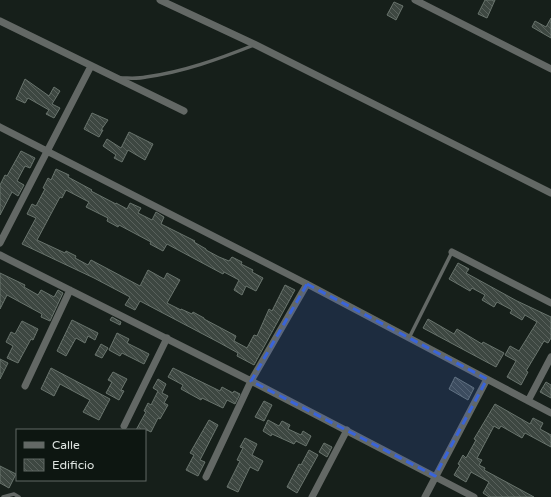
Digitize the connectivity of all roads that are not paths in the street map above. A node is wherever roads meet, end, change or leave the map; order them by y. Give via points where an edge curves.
1 (160, 0) edge
2 (415, 0) edge
3 (0, 21) edge
4 (254, 44) junction
5 (91, 66) junction
6 (551, 69) edge
7 (118, 79) junction
8 (184, 111) dead end
9 (0, 127) edge
10 (48, 151) junction
11 (551, 193) edge
12 (0, 243) edge
13 (452, 252) joint
14 (0, 254) edge
15 (307, 284) junction
16 (70, 290) junction
17 (551, 303) edge
18 (167, 338) junction
19 (409, 338) junction
20 (551, 357) edge
21 (487, 379) junction
22 (251, 381) junction
23 (25, 386) dead end
24 (528, 401) junction
25 (551, 413) edge
26 (124, 426) dead end
27 (347, 430) junction
28 (435, 476) junction
29 (206, 477) dead end
30 (2, 497) edge
31 (18, 497) edge
32 (312, 497) edge
33 (425, 497) edge
34 (474, 497) edge

1 - 4 street
2 - 6 street
3 - 5 street
4 - 7 lane via 182,70 145,78
4 - 11 street
5 - 7 street
5 - 10 street
7 - 8 street
9 - 10 street
10 - 12 street
10 - 15 street
13 - 17 street
13 - 19 lane
14 - 16 street
15 - 19 street
15 - 22 street
16 - 18 street
16 - 23 street
18 - 22 street
18 - 26 street
19 - 21 street
20 - 24 street
21 - 24 street
21 - 28 street
22 - 27 street
22 - 29 street
24 - 25 street
27 - 28 street
27 - 32 street
28 - 33 street
28 - 34 street
30 - 31 lane via 14,494

